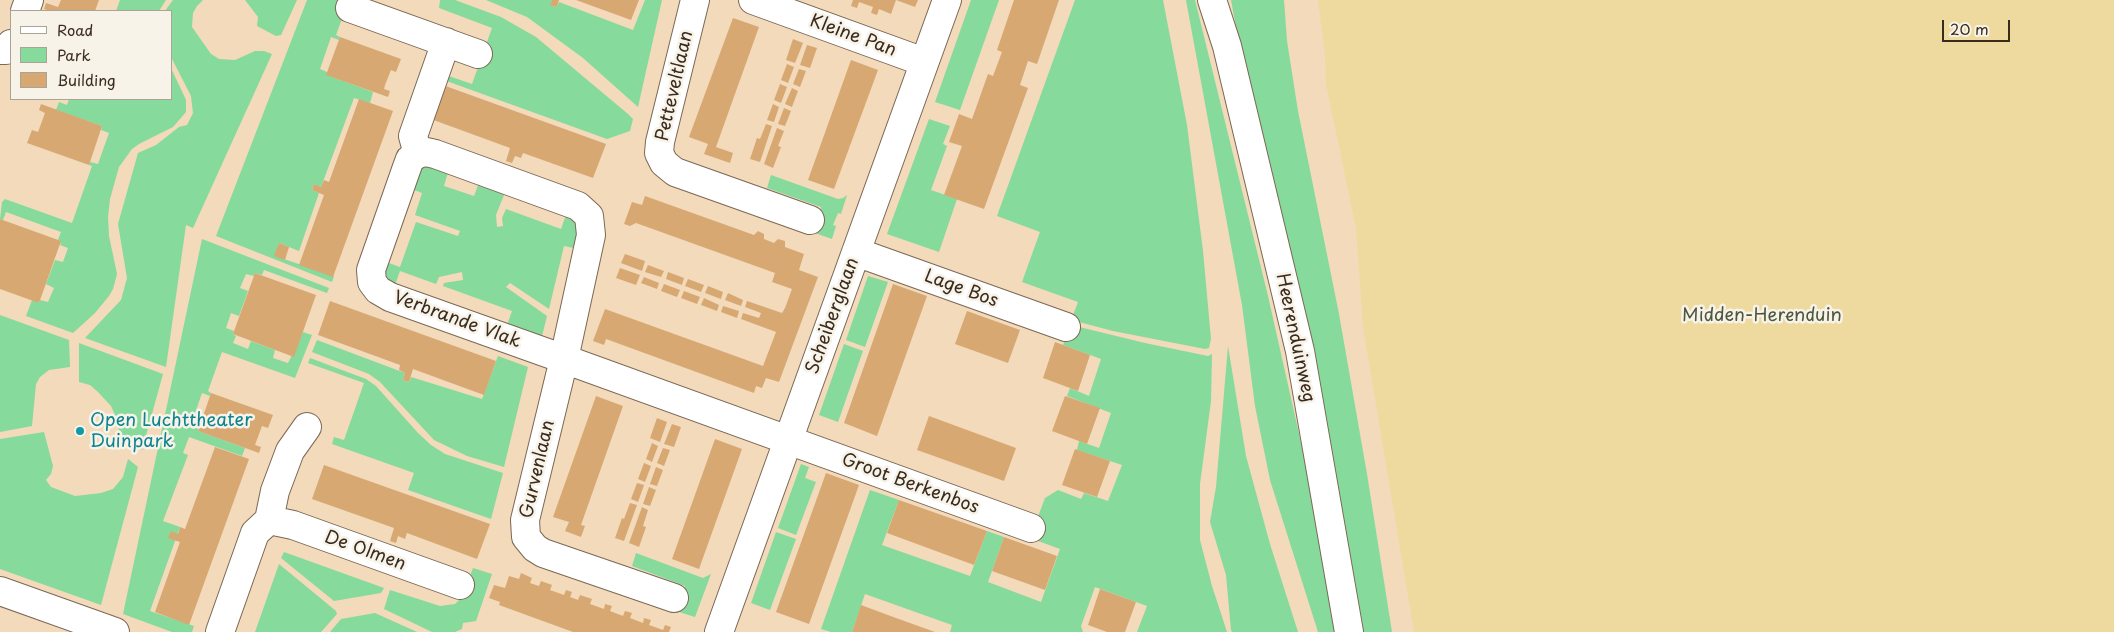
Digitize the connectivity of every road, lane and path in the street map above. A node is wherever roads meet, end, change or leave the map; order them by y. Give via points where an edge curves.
1 (695, 0) edge
2 (754, 0) edge
3 (946, 0) edge
4 (1212, 0) edge
5 (1223, 0) edge
6 (350, 8) dead end
7 (446, 42) junction
8 (1228, 46) junction
9 (478, 54) dead end
10 (924, 62) junction
11 (418, 154) junction
12 (810, 220) dead end
13 (856, 252) junction
14 (1066, 327) dead end
15 (564, 359) junction
16 (307, 427) dead end
17 (788, 440) junction
18 (269, 520) junction
19 (1031, 528) dead end
20 (460, 586) dead end
21 (0, 591) edge
22 (674, 598) dead end
23 (722, 631) edge
24 (115, 632) edge
25 (220, 632) edge
26 (1349, 632) edge

1 - 12 street, Petteveltlaan via 660,142 659,153 664,163 675,172
2 - 10 street, Kleine Pan
3 - 10 street, Scheiberglaan
4 - 8 street, Heerenduinweg
5 - 8 street, Heerenduinweg
6 - 7 street
7 - 9 street
7 - 11 street via 413,136
8 - 26 street, Heerenduinweg via 1300,351
10 - 13 street, Scheiberglaan
11 - 15 street via 436,154 578,206 589,216 591,235
11 - 15 street, Verbrande Vlak via 410,160 374,258 372,282 390,297
13 - 14 street, Lage Bos
13 - 17 street, Scheiberglaan
15 - 17 street, Verbrande Vlak
15 - 22 street, Gurvenlaan via 525,520 526,537 543,553
16 - 18 street via 290,451 275,491
17 - 19 street, Groot Berkenbos
17 - 23 street, Scheiberglaan
18 - 20 street, De Olmen via 293,525
18 - 25 street via 255,533
21 - 24 street

